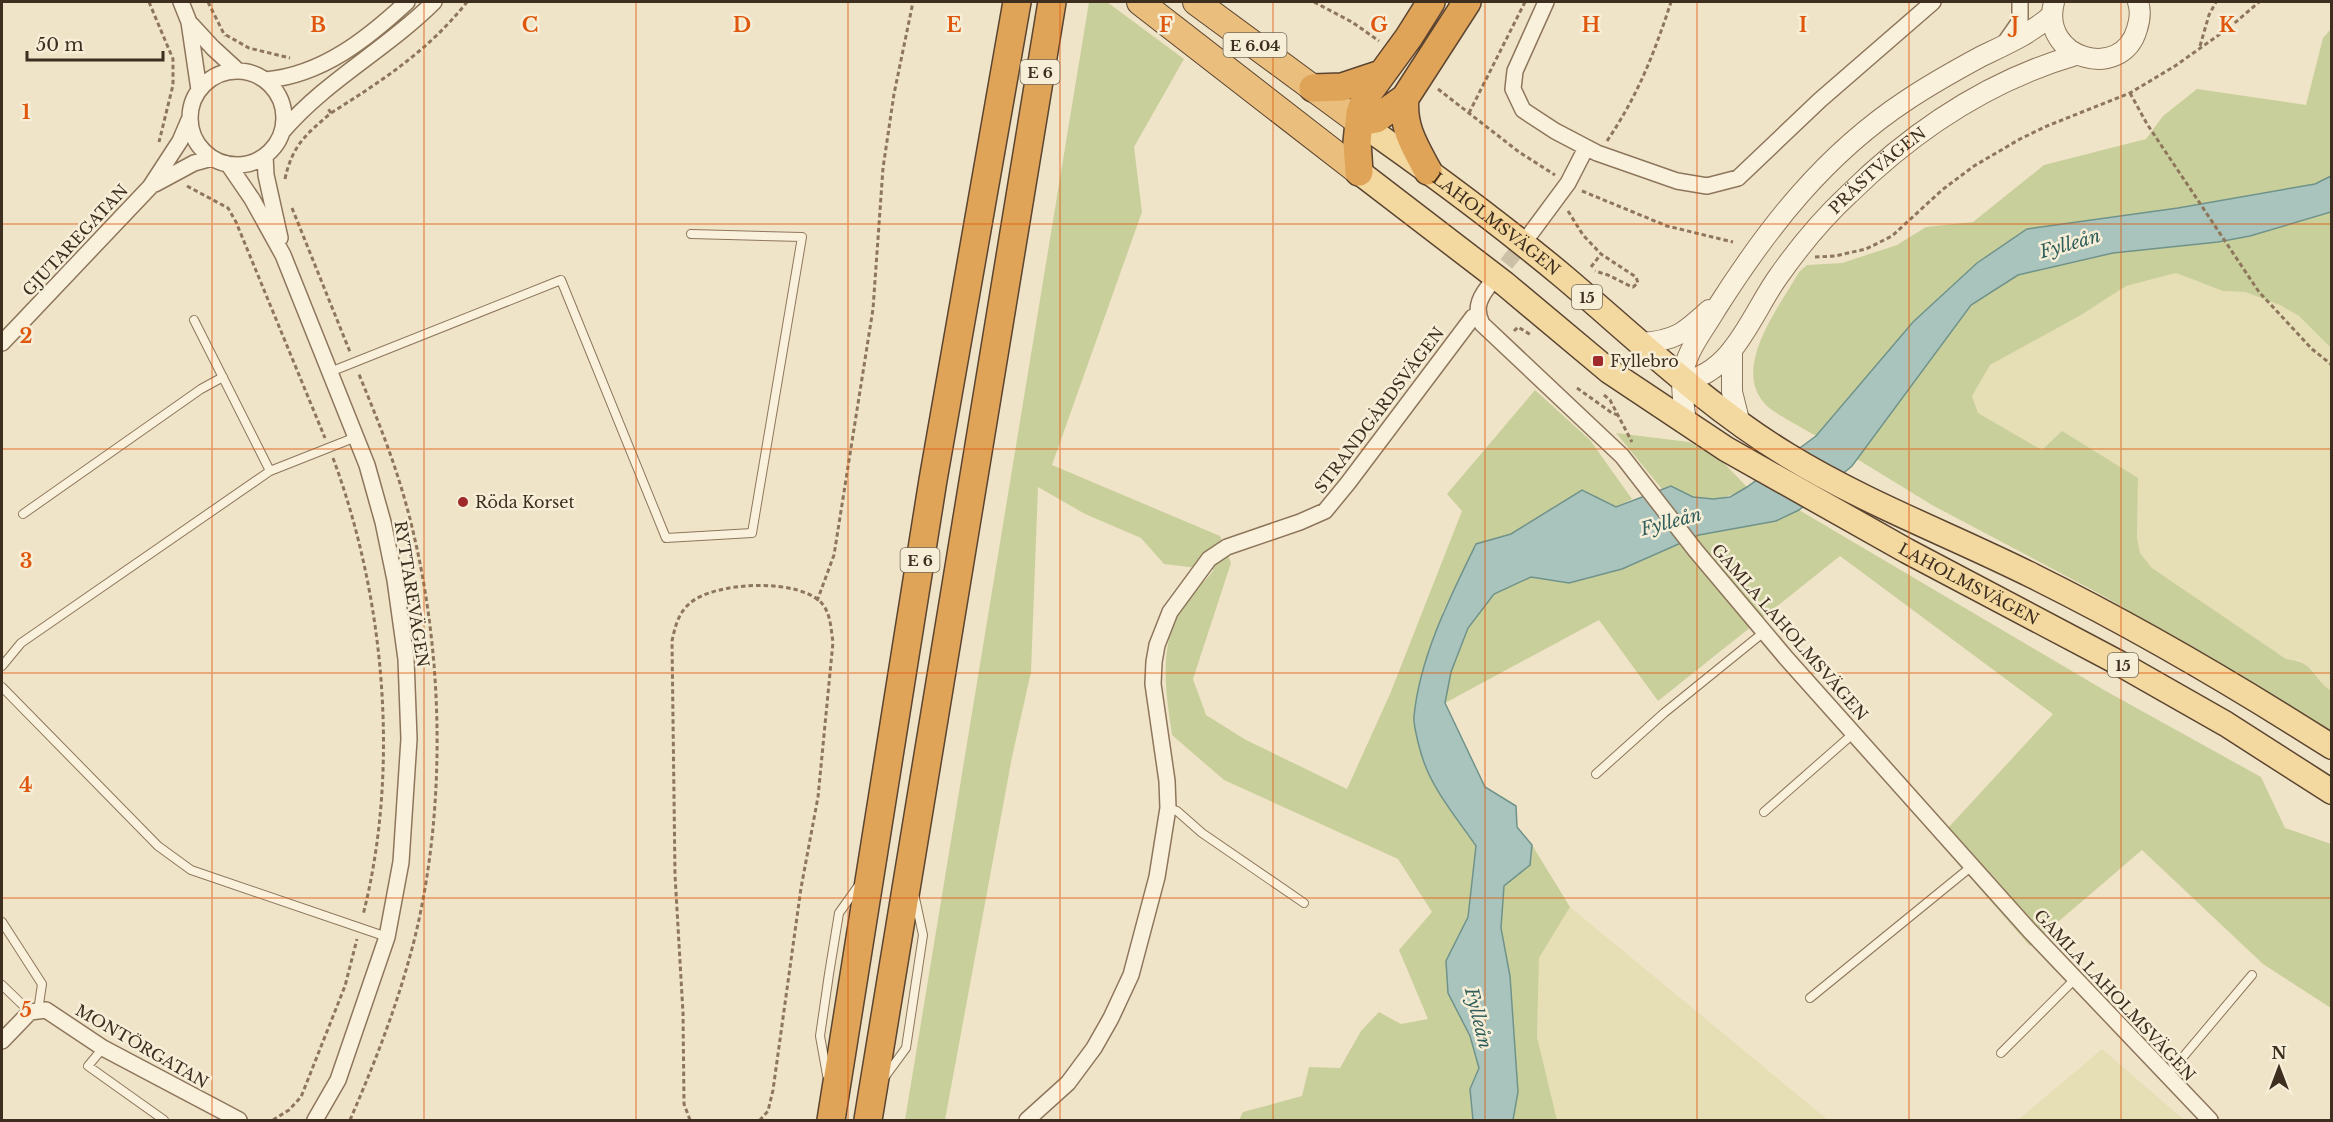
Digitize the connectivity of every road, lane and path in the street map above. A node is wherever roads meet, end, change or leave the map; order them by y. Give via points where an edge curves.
1 (149, 2) edge
2 (181, 2) edge
3 (407, 2) edge
4 (434, 2) edge
5 (467, 2) edge
6 (913, 2) edge
7 (1017, 2) edge
8 (1052, 2) edge
9 (1066, 2) edge
10 (1140, 2) edge
11 (1196, 2) edge
12 (1314, 2) edge
13 (1431, 2) edge
14 (1467, 2) edge
15 (1525, 2) edge
16 (1546, 2) edge
17 (1671, 2) edge
18 (1917, 2) edge
19 (1933, 2) edge
20 (2020, 2) edge
21 (2153, 2) edge
22 (2216, 2) edge
23 (2259, 2) edge
24 (2053, 8) edge
25 (2139, 10) edge
26 (189, 22) junction
27 (1908, 24) junction
28 (1386, 46) dead end
29 (2001, 46) junction
30 (2200, 47) junction
31 (2076, 55) junction
32 (237, 70) junction
33 (1381, 74) junction
34 (266, 80) junction
35 (1432, 85) dead end
36 (1313, 88) junction
37 (199, 90) junction
38 (2130, 93) junction
39 (1405, 98) junction
40 (331, 114) dead end
41 (1469, 114) junction
42 (189, 120) junction
43 (1359, 122) junction
44 (1305, 131) junction
45 (282, 132) junction
46 (1028, 142) junction
47 (1592, 151) junction
48 (265, 156) junction
49 (212, 158) junction
50 (228, 164) junction
51 (172, 166) junction
52 (1428, 171) junction
53 (1359, 172) junction
54 (1568, 183) junction
55 (1555, 201) junction
56 (1531, 233) tunnel mouth
57 (690, 234) dead end
58 (1733, 243) dead end
59 (1601, 254) junction
60 (284, 255) junction
61 (1807, 258) dead end
62 (1591, 267) dead end
63 (1595, 271) dead end
64 (1488, 287) tunnel mouth
65 (1726, 294) junction
66 (1478, 315) junction
67 (195, 320) dead end
68 (1511, 334) dead end
69 (1531, 335) dead end
70 (2, 343) edge
71 (1641, 343) junction
72 (1732, 350) junction
73 (2331, 365) edge
74 (330, 372) junction
75 (223, 377) junction
76 (1603, 380) junction
77 (1683, 381) junction
78 (1686, 423) junction
79 (1740, 424) junction
80 (356, 437) junction
81 (329, 448) junction
82 (1622, 456) junction
83 (270, 471) junction
84 (23, 514) dead end
85 (817, 601) junction
86 (1764, 632) junction
87 (2, 666) edge
88 (2, 687) edge
89 (1854, 733) junction
90 (2331, 747) edge
91 (1596, 774) dead end
92 (2331, 792) edge
93 (1168, 808) junction
94 (1764, 812) dead end
95 (1972, 866) junction
96 (1304, 903) dead end
97 (2, 922) edge
98 (360, 928) junction
99 (387, 938) junction
100 (2252, 975) dead end
101 (2075, 979) junction
102 (2, 985) edge
103 (1810, 998) dead end
104 (34, 1011) junction
105 (2, 1041) edge
106 (103, 1048) junction
107 (2001, 1053) dead end
108 (2167, 1076) junction
109 (832, 1112) edge
110 (164, 1120) edge
111 (239, 1120) edge
112 (273, 1120) edge
113 (315, 1120) edge
114 (690, 1120) edge
115 (760, 1120) edge
116 (868, 1120) edge
117 (1028, 1120) edge
118 (2210, 1120) edge

1 - 51 path via 173,58 173,85 157,148
2 - 26 street
3 - 34 street via 365,38 319,67 296,76
4 - 45 street via 402,32 305,106
5 - 40 path via 438,36 394,74
6 - 85 path via 894,94 873,309 834,555
7 - 109 highway, E 6 via 935,468
8 - 46 highway, E 6
9 - 46 highway via 1047,111
10 - 44 highway, LAHOLMSVÄGEN / E 6.04
11 - 36 highway, LAHOLMSVÄGEN / E 6.04
12 - 28 path
13 - 33 highway
14 - 39 highway
15 - 41 path
16 - 47 street via 1515,71 1513,89 1529,116
17 - 47 path via 1647,71 1628,110
18 - 27 street
19 - 27 street
20 - 29 street via 2020,21
21 - 25 street, PRÄSTVÄGEN
22 - 30 path via 2208,15
23 - 30 path
24 - 29 street via 2023,37
24 - 31 street via 2053,27 2058,39
25 - 31 street, PRÄSTVÄGEN via 2133,39 2118,54 2090,59
26 - 32 street
26 - 37 street
27 - 47 street via 1738,178 1707,186 1677,181
29 - 65 street via 1907,100 1843,149 1786,209
30 - 38 path
31 - 72 street, PRÄSTVÄGEN via 2030,70 1991,89 1914,137 1878,166 1797,251
32 - 34 street
32 - 37 street via 222,72
33 - 36 highway via 1342,87
33 - 43 highway via 1366,96
34 - 45 street via 282,104
35 - 41 path
36 - 43 highway, LAHOLMSVÄGEN / E 6.04
37 - 42 street
38 - 61 path via 2047,126 1974,166 1892,236 1866,249
38 - 73 path via 2259,292
39 - 43 highway via 1376,119
39 - 52 highway via 1408,135
41 - 54 path
42 - 49 street via 200,148
42 - 51 street, GJUTAREGATAN
43 - 44 highway via 1337,129
43 - 52 main road, LAHOLMSVÄGEN / 15
43 - 53 highway
44 - 53 highway, LAHOLMSVÄGEN / E 6.04
45 - 48 street
46 - 116 highway, E 6
47 - 54 street
48 - 50 street via 241,165
48 - 60 street, RYTTAREVÄGEN
49 - 50 street
49 - 51 street, GJUTAREGATAN
50 - 60 street, RYTTAREVÄGEN
51 - 70 street, GJUTAREGATAN
51 - 81 path via 184,184 228,208 236,222
52 - 71 main road, LAHOLMSVÄGEN / 15 via 1563,276
53 - 76 main road, LAHOLMSVÄGEN / 15 via 1497,277
54 - 55 street
54 - 58 path via 1645,218
55 - 56 street
55 - 59 path via 1570,213
57 - 74 lane via 802,237 752,533 666,538 561,280
59 - 62 path
59 - 63 path via 1636,277 1638,284 1633,287
60 - 74 street, RYTTAREVÄGEN
64 - 66 street via 1478,306
65 - 71 street via 1681,334 1669,340
65 - 77 street via 1692,349
66 - 82 street, GAMLA LAHOLMSVÄGEN via 1492,335
66 - 93 street, STRANDGÅRDSVÄGEN via 1325,511 1218,553 1191,581 1170,612 1157,645 1153,684
67 - 75 lane
68 - 69 path via 1518,327
71 - 77 main road, LAHOLMSVÄGEN / 15
72 - 77 street, PRÄSTVÄGEN via 1705,375
72 - 79 street via 1732,392
74 - 80 street, RYTTAREVÄGEN
75 - 83 lane
75 - 84 lane
76 - 77 main road, LAHOLMSVÄGEN / 15
76 - 78 main road, LAHOLMSVÄGEN / 15
76 - 82 path via 1633,441
77 - 78 street
77 - 79 main road, LAHOLMSVÄGEN / 15
78 - 92 main road, LAHOLMSVÄGEN / 15 via 1907,550 2157,684
79 - 90 main road, LAHOLMSVÄGEN / 15 via 1846,489 2032,576 2135,630 2250,695
80 - 81 lane
80 - 99 street, RYTTAREVÄGEN via 383,522 406,660 409,739 401,862
81 - 83 lane
81 - 98 path via 359,546 380,671 382,799
82 - 86 street, GAMLA LAHOLMSVÄGEN
83 - 87 lane via 21,643
85 - 114 path via 788,588 732,587 705,593 677,619 672,641 675,875 684,1104
85 - 115 path via 823,604 830,620 833,642 818,797 773,1090 768,1111
86 - 89 street, GAMLA LAHOLMSVÄGEN
86 - 91 lane
88 - 98 lane via 158,846 191,870
89 - 94 lane
89 - 95 street, GAMLA LAHOLMSVÄGEN
93 - 96 lane
93 - 117 street, STRANDGÅRDSVÄGEN via 1157,877 1131,975 1094,1048 1068,1083
95 - 101 street, GAMLA LAHOLMSVÄGEN
95 - 103 lane
97 - 104 lane via 42,984
98 - 99 lane
98 - 112 path via 345,986 301,1097
99 - 113 street, RYTTAREVÄGEN via 338,1080
100 - 108 lane
101 - 107 lane
101 - 108 street, GAMLA LAHOLMSVÄGEN
102 - 104 lane
104 - 105 street
104 - 106 street, MONTÖRGATAN via 46,1010
106 - 110 lane via 88,1066
106 - 111 street, MONTÖRGATAN
108 - 118 street, GAMLA LAHOLMSVÄGEN

